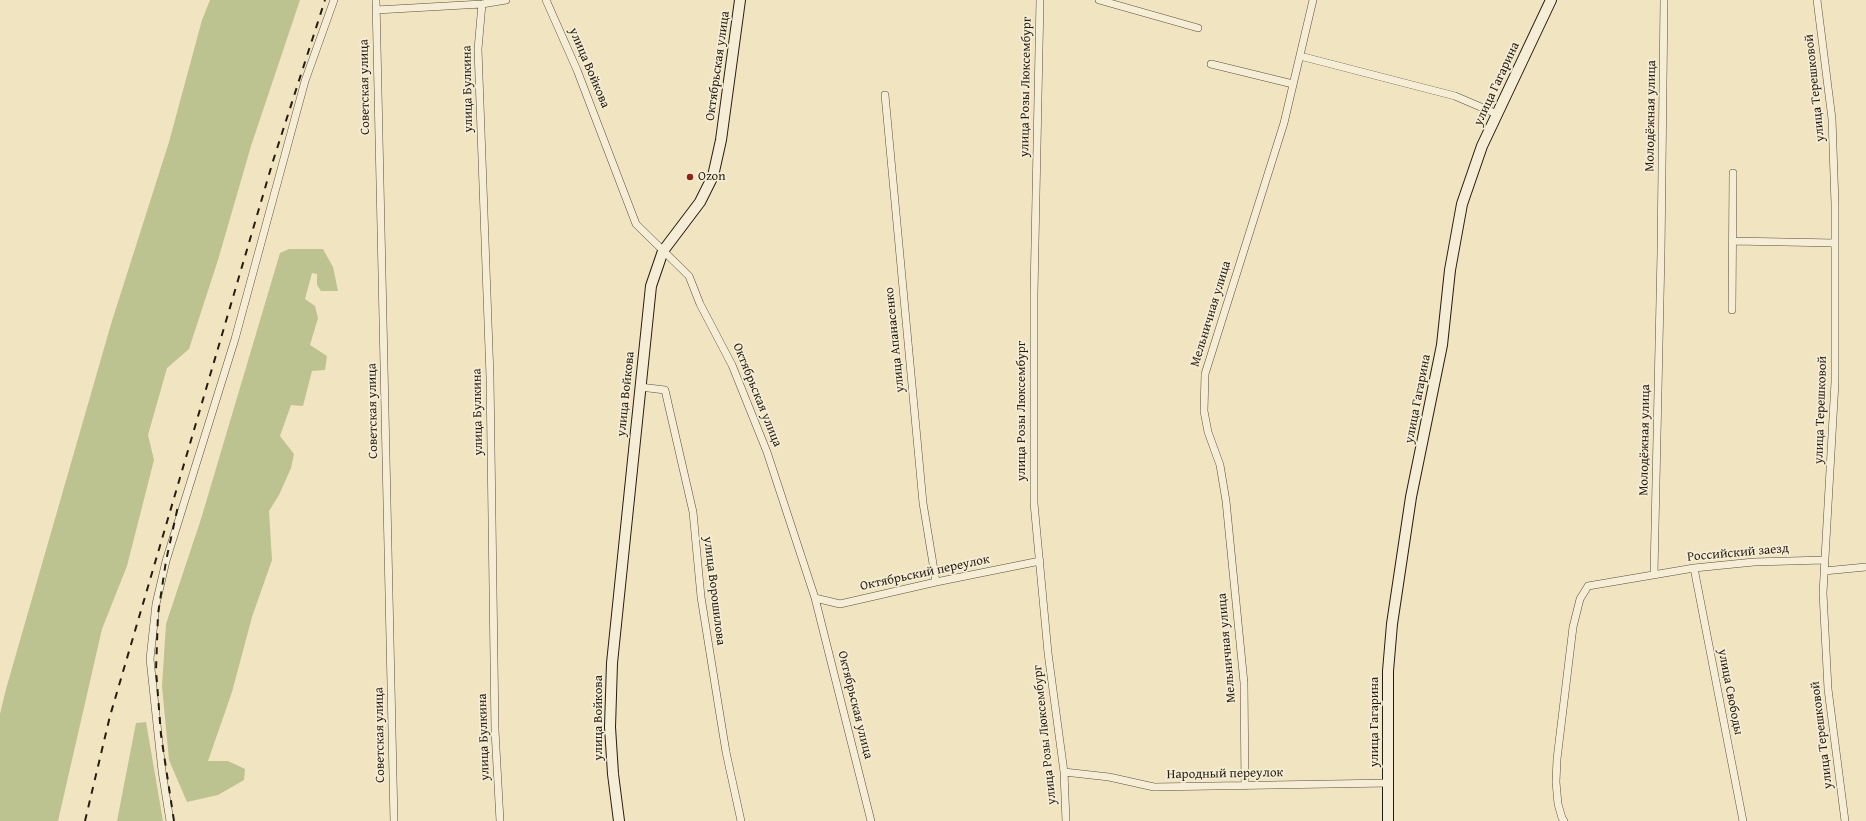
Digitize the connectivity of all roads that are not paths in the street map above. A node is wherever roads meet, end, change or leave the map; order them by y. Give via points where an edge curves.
1 (334, 0) edge
2 (376, 0) edge
3 (506, 0) edge
4 (546, 0) edge
5 (740, 0) edge
6 (1040, 0) edge
7 (1098, 0) edge
8 (1313, 0) edge
9 (1551, 0) edge
10 (1664, 0) edge
11 (1818, 0) edge
12 (482, 4) junction
13 (376, 10) junction
14 (1198, 28) dead end
15 (1300, 56) junction
16 (1211, 64) dead end
17 (1293, 84) junction
18 (885, 95) dead end
19 (1497, 114) junction
20 (1733, 173) dead end
21 (1733, 241) junction
22 (1835, 243) junction
23 (663, 251) junction
24 (1732, 310) dead end
25 (640, 387) junction
26 (1824, 560) junction
27 (1040, 561) junction
28 (1866, 567) edge
29 (1694, 568) junction
30 (1824, 571) junction
31 (1654, 574) junction
32 (936, 582) junction
33 (815, 598) junction
34 (1064, 772) junction
35 (1389, 783) junction
36 (1245, 786) junction
37 (1561, 820) edge
38 (170, 821) edge
39 (394, 821) edge
40 (500, 821) edge
41 (620, 821) edge
42 (741, 821) edge
43 (871, 821) edge
44 (1066, 821) edge
45 (1388, 821) edge
46 (1743, 821) edge
47 (1845, 821) edge

1 - 38 street via 305,81 239,324 166,561 156,604 150,659
2 - 13 street, Советская улица
3 - 12 street
4 - 23 street, улица Войкова via 577,70 636,224
5 - 23 main road, Октябрьская улица via 721,140 713,176 700,202
6 - 27 street, улица Розы Люксембург via 1034,293 1034,503
7 - 14 street
8 - 15 street, Мельничная улица
9 - 19 main road, улица Гагарина
10 - 31 street, Молодёжная улица
11 - 22 street, улица Терешковой via 1832,119
12 - 13 street
12 - 40 street, улица Булкина via 478,49 490,377 495,730
13 - 39 street, Советская улица
15 - 17 street, Мельничная улица
15 - 19 street via 1455,96
16 - 17 street
17 - 36 street, Мельничная улица via 1284,123 1205,374 1204,411 1208,432 1220,465 1226,501 1244,683
18 - 32 street, улица Апанасенко via 923,503
19 - 35 main road, улица Гагарина via 1482,146 1462,204 1450,270 1442,345 1411,497 1392,624 1388,671
20 - 21 street
21 - 22 street
21 - 24 street
22 - 26 street, улица Терешковой via 1835,382
23 - 25 main road, улица Войкова via 650,286
23 - 33 street, Октябрьская улица via 689,276 700,304 732,365 767,452
25 - 41 main road, улица Войкова via 612,663 610,727
25 - 42 street, улица Ворошилова via 665,390 693,512 701,597 726,752
26 - 29 street, Российский заезд via 1754,562
26 - 30 street, улица Терешковой
27 - 32 street, Октябрьский переулок
27 - 34 street, улица Розы Люксембург via 1048,653
28 - 30 street
29 - 31 street, Российский заезд
29 - 46 street, улица Свободы
30 - 47 street, улица Терешковой via 1828,689
31 - 37 street via 1588,586 1580,599 1557,759 1556,782
32 - 33 street, Октябрьский переулок via 840,604
33 - 43 street, Октябрьская улица
34 - 36 street, Народный переулок via 1109,777 1154,787
34 - 44 street, улица Розы Люксембург
35 - 36 street, Народный переулок
35 - 45 main road, улица Гагарина

